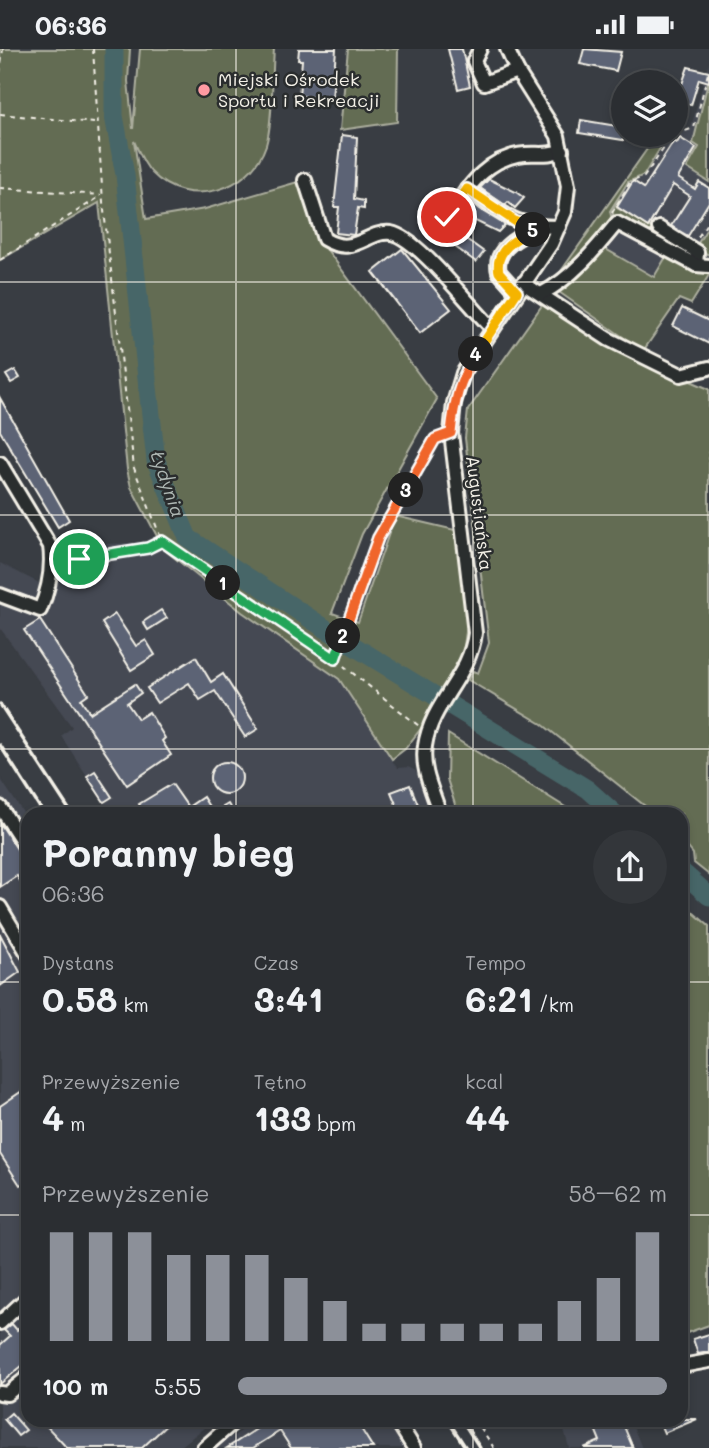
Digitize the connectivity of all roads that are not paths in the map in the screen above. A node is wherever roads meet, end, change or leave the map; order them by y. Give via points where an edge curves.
1 (480, 49) edge
2 (506, 49) edge
3 (517, 71) junction
4 (562, 150) junction
5 (305, 180) dead end
6 (467, 189) junction
7 (447, 217) dead end
8 (540, 227) junction
9 (559, 227) junction
10 (659, 228) dead end
11 (702, 265) edge
12 (520, 287) junction
13 (541, 294) junction
14 (492, 329) junction
15 (709, 368) edge
16 (0, 463) edge
17 (0, 595) edge
18 (0, 807) edge
19 (438, 807) edge
20 (21, 839) edge
21 (0, 907) edge
22 (21, 942) edge
23 (21, 1303) edge
24 (0, 1322) edge
25 (709, 1361) edge
26 (688, 1365) edge
27 (21, 1383) edge
28 (0, 1393) edge
29 (228, 1427) edge
30 (401, 1427) edge
31 (204, 1448) edge
32 (414, 1448) edge

1 - 3 street via 474,61 484,83
2 - 3 street, Augustiańska
3 - 4 street, Augustiańska via 558,135
4 - 6 street via 546,156 520,154 494,164 480,172
4 - 9 street, Augustiańska via 568,186
5 - 14 street via 324,239 336,246 388,233 409,240
6 - 7 street
6 - 8 street via 516,222
8 - 9 street
8 - 12 street via 511,243 500,256 499,272
9 - 12 street, Augustiańska
10 - 11 street via 692,247
11 - 13 street via 617,223 559,284
12 - 13 street
12 - 14 street, Augustiańska
13 - 15 street via 608,339 681,375
14 - 19 street, Augustiańska via 463,373 454,403 451,433 475,633 472,652 428,733 425,762
16 - 17 street via 50,546 52,561 40,610
18 - 20 street
21 - 22 street
23 - 24 street
25 - 26 street
27 - 28 street via 7,1394
29 - 31 street
30 - 32 street

